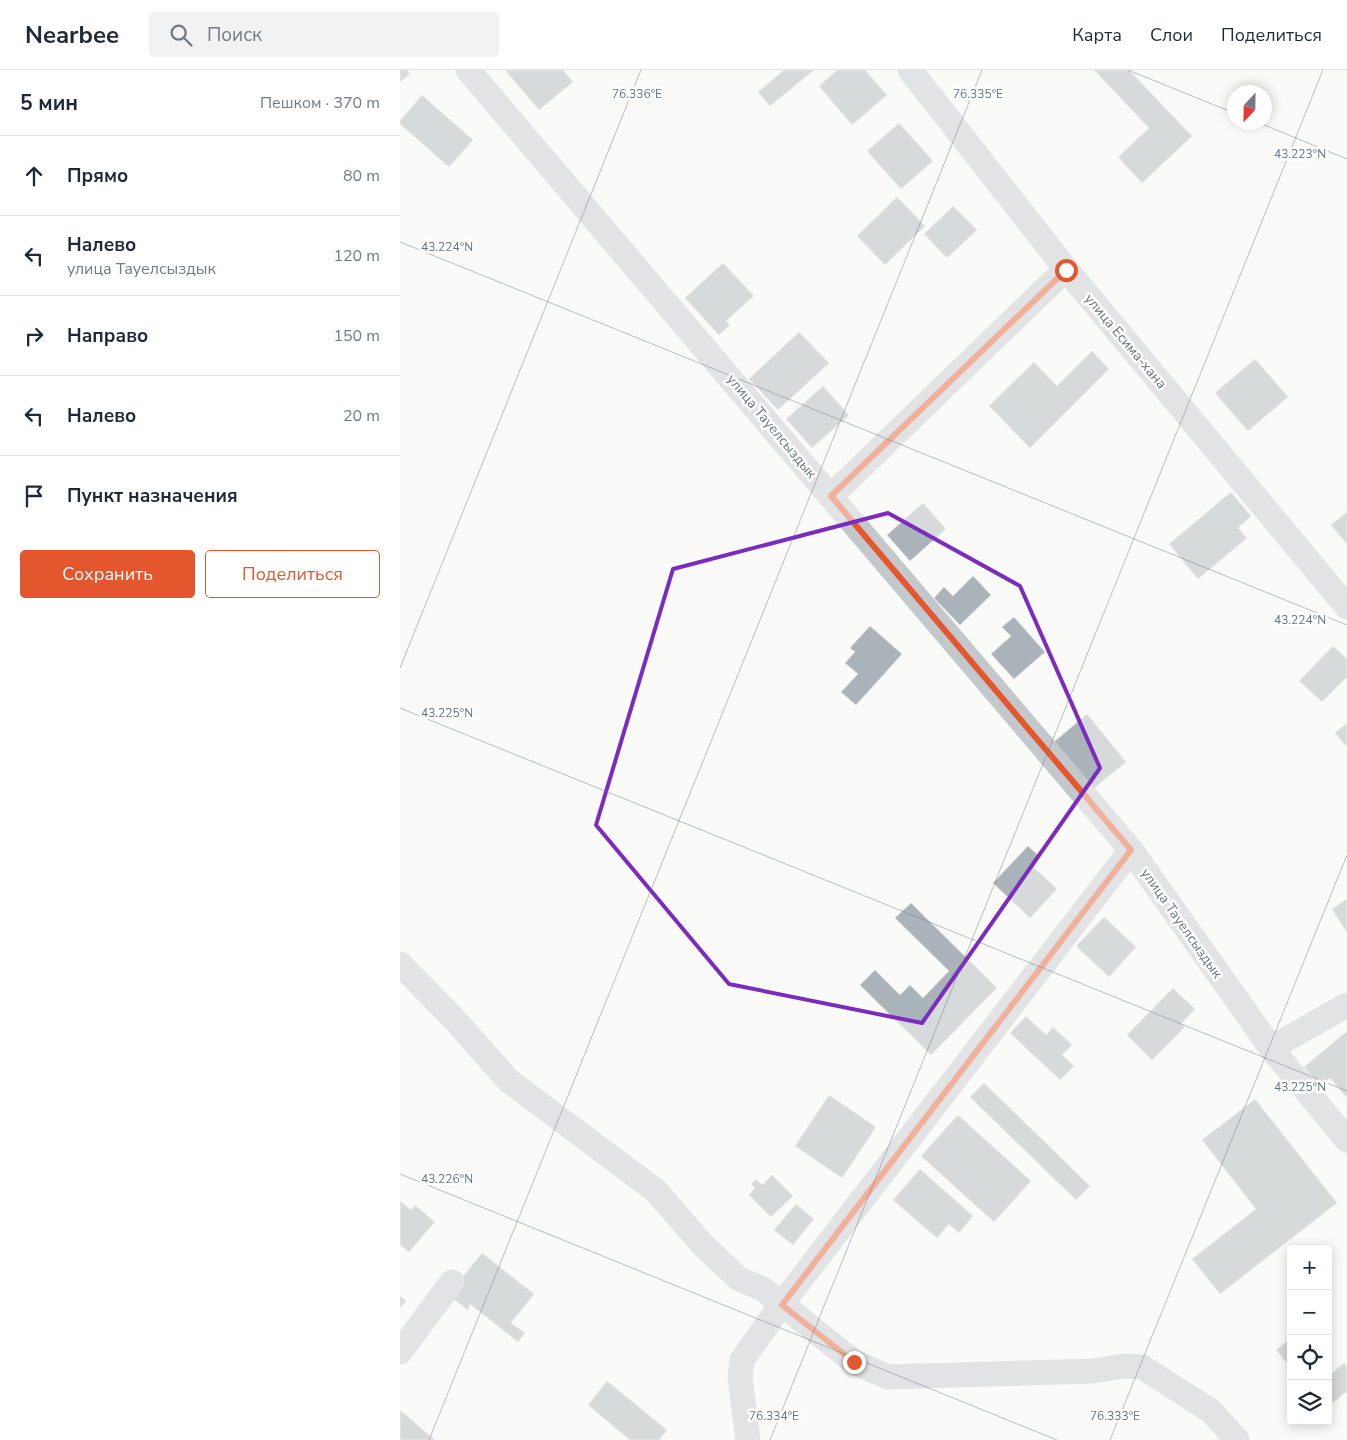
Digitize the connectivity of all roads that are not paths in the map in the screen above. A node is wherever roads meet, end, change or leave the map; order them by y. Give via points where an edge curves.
1 (468, 70) edge
2 (910, 70) edge
3 (1066, 270) junction
4 (831, 496) junction
5 (1347, 607) edge
6 (1131, 850) junction
7 (400, 964) edge
8 (1347, 1005) edge
9 (1271, 1048) junction
10 (1347, 1140) edge
11 (452, 1282) dead end
12 (782, 1305) junction
13 (400, 1352) edge
14 (748, 1440) edge
15 (1237, 1440) edge

1 - 4 street, улица Тауелсыздык
2 - 3 street, улица Есима-хана
3 - 4 street
3 - 5 street, улица Есима-хана
4 - 6 street, улица Тауелсыздык
6 - 9 street, улица Тауелсыздык
6 - 12 street
7 - 12 street via 509,1081 656,1191 702,1244 739,1279 763,1289
8 - 9 street
9 - 10 street, улица Тауелсыздык
11 - 13 street
12 - 14 street via 742,1360 740,1378
12 - 15 street via 854,1362 888,1377 1142,1367 1211,1411

